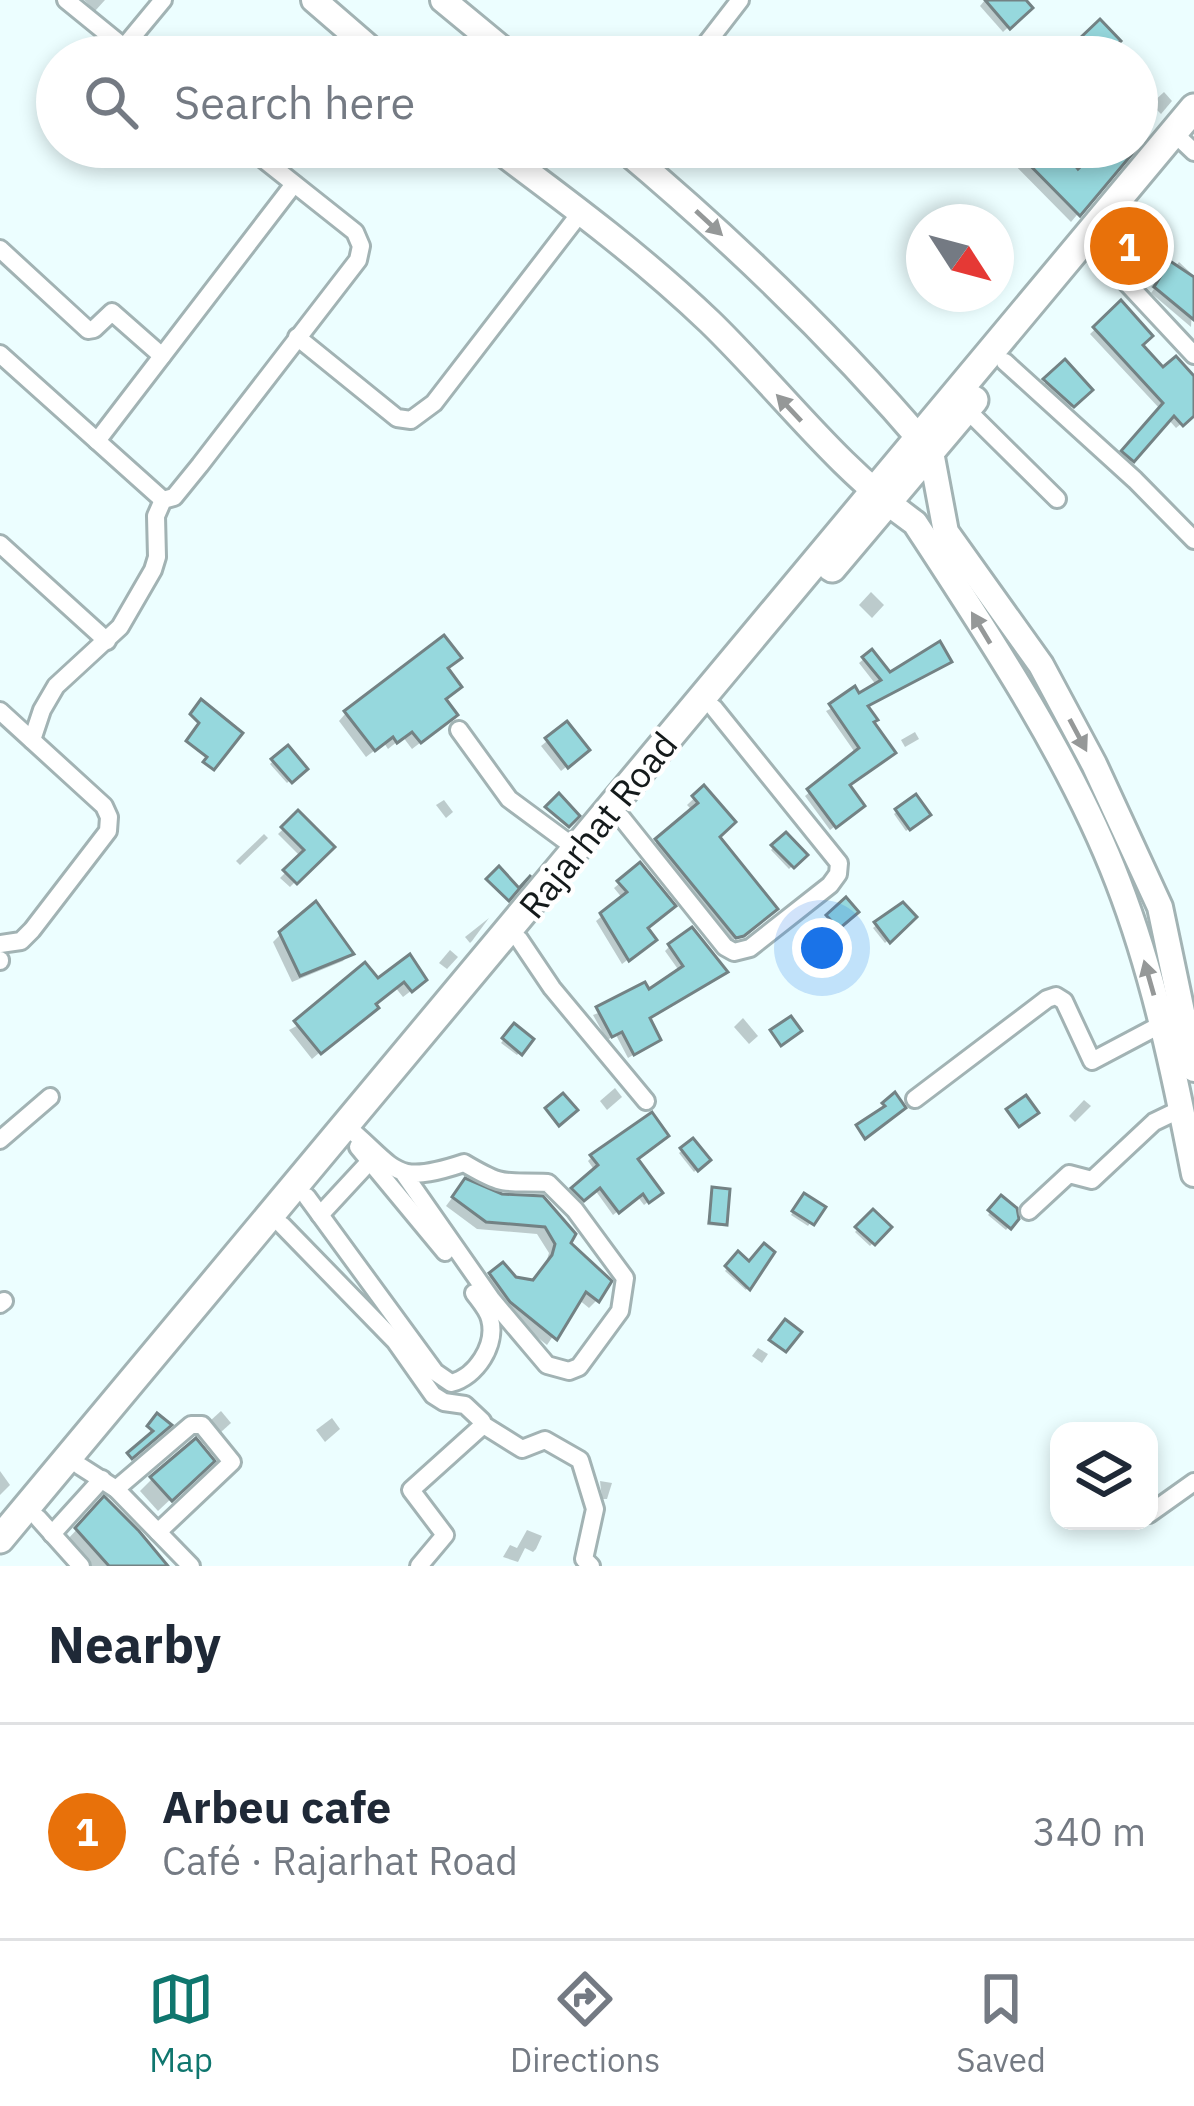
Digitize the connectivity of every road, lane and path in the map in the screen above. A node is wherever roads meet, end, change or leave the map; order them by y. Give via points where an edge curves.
1 (66, 0) edge
2 (164, 0) edge
3 (314, 0) edge
4 (443, 0) edge
5 (740, 0) edge
6 (110, 36) edge
7 (140, 36) edge
8 (356, 36) edge
9 (487, 36) edge
10 (712, 36) edge
11 (1194, 108) edge
12 (1187, 140) edge
13 (275, 168) edge
14 (522, 168) edge
15 (645, 168) edge
16 (295, 184) junction
17 (581, 212) junction
18 (0, 249) edge
19 (1097, 251) junction
20 (297, 338) junction
21 (0, 354) edge
22 (1194, 355) edge
23 (162, 356) junction
24 (1005, 362) junction
25 (967, 409) junction
26 (97, 441) junction
27 (924, 444) junction
28 (880, 496) junction
29 (1057, 499) dead end
30 (163, 500) junction
31 (1194, 540) edge
32 (0, 544) edge
33 (107, 641) junction
34 (714, 708) junction
35 (0, 711) edge
36 (459, 730) dead end
37 (32, 740) junction
38 (621, 817) junction
39 (578, 850) junction
40 (519, 939) junction
41 (0, 944) edge
42 (1180, 1021) edge
43 (1188, 1066) edge
44 (50, 1097) dead end
45 (915, 1099) dead end
46 (646, 1101) dead end
47 (1181, 1109) junction
48 (0, 1140) edge
49 (357, 1141) junction
50 (404, 1174) junction
51 (1194, 1174) edge
52 (314, 1206) junction
53 (1029, 1211) dead end
54 (282, 1225) junction
55 (482, 1424) junction
56 (92, 1473) junction
57 (1194, 1482) edge
58 (1158, 1508) edge
59 (45, 1526) junction
60 (158, 1532) junction
61 (0, 1539) edge
62 (0, 1562) edge
63 (81, 1566) edge
64 (191, 1566) edge
65 (419, 1566) edge
66 (591, 1566) edge

1 - 6 street
2 - 7 street
3 - 8 main road
4 - 9 main road
5 - 10 street
11 - 12 main road, Rajarhat Road
12 - 19 main road, Rajarhat Road
12 - 27 main road, Rajarhat Road
13 - 16 street
14 - 17 main road
15 -> 27 main road via 792,301
16 - 20 street via 355,232 361,246
16 - 23 street
17 - 20 street via 434,403 411,420
28 -> 17 main road via 712,325
18 - 23 street via 88,330 112,312
19 - 22 street
19 - 24 main road, Rajarhat Road
20 - 30 street via 174,497
21 - 26 street
23 - 26 street
24 - 25 main road, Rajarhat Road
24 - 31 street
25 - 27 main road, Rajarhat Road
25 - 29 street
26 - 30 street
27 - 28 main road, Rajarhat Road
27 -> 42 main road via 946,532 1041,665 1160,907
28 - 34 main road, Rajarhat Road
28 - 39 main road, Rajarhat Road
42 -> 28 main road via 1153,986 1088,813 915,523
30 - 33 street via 153,570
32 - 33 street
33 - 37 street via 56,686
34 - 38 main road, Rajarhat Road
34 - 38 street via 839,863 830,885 734,952
35 - 37 street
36 - 39 street via 509,800
37 - 41 street via 104,806 108,831 32,930
38 - 40 main road, Rajarhat Road
39 - 49 main road, Rajarhat Road
40 - 46 street
40 - 49 main road, Rajarhat Road
42 - 43 main road
42 - 45 street via 1092,1061 1057,996
43 - 47 main road
44 - 48 street
47 - 51 main road
47 - 53 street via 1154,1122 1092,1180 1069,1174
49 - 50 street
49 - 52 main road, Rajarhat Road
49 - 52 street via 490,1317 488,1348 464,1380 451,1383 435,1372
49 - 56 main road, Rajarhat Road
50 - 50 street via 464,1163 495,1181 548,1183 575,1210 625,1278 620,1311 579,1367 547,1365
52 - 54 main road, Rajarhat Road
54 - 55 street via 395,1342 433,1395 465,1405
54 - 56 main road, Rajarhat Road
55 - 65 street via 413,1485 445,1534
55 - 66 street via 522,1449 545,1440 580,1460 595,1509 584,1559
56 - 59 main road, Rajarhat Road
56 - 60 street
56 - 60 street via 202,1425 232,1462
56 - 61 main road, Rajarhat Road
57 - 58 street
59 - 62 main road, Rajarhat Road
59 - 63 street
60 - 64 street

